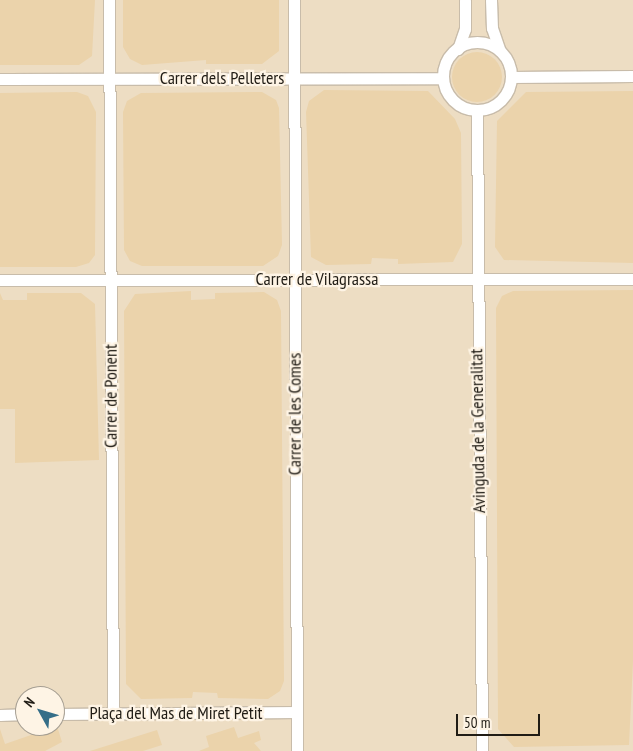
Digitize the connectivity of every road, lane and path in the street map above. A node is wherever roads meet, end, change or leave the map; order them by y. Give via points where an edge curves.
1 (109, 0) edge
2 (294, 0) edge
3 (465, 0) edge
4 (491, 0) edge
5 (458, 49) junction
6 (500, 52) junction
7 (633, 76) edge
8 (511, 77) junction
9 (294, 78) junction
10 (444, 78) junction
11 (0, 79) edge
12 (110, 79) junction
13 (477, 110) junction
14 (295, 278) junction
15 (633, 278) edge
16 (0, 280) edge
17 (110, 280) junction
18 (476, 281) junction
19 (297, 712) junction
20 (0, 714) edge
21 (15, 714) edge
22 (65, 714) edge
23 (113, 714) junction
24 (297, 751) edge
25 (482, 751) edge

1 - 12 street, Carrer de Ponent
2 - 9 street, Carrer de les Comes
3 - 5 street via 465,29
4 - 6 street via 492,28
5 - 6 street via 479,42
5 - 10 street via 450,57
6 - 8 street
7 - 8 street
8 - 13 street via 497,104
9 - 10 street, Carrer dels Pelleters
9 - 12 street, Carrer dels Pelleters
9 - 14 street, Carrer de les Comes
10 - 13 street via 458,104
11 - 12 street, Carrer dels Pelleters
12 - 17 street, Carrer de Ponent
13 - 18 street, Avinguda de la Generalitat
14 - 17 street, Carrer de Vilagrassa
14 - 18 street, Carrer de Vilagrassa
14 - 19 street, Carrer de les Comes
15 - 18 street, Carrer de Vilagrassa
16 - 17 street, Carrer de Vilagrassa
17 - 23 street, Carrer de Ponent
18 - 25 street, Avinguda de la Generalitat
19 - 23 street, Plaça del Mas de Miret Petit
19 - 24 street, Carrer de les Comes
20 - 21 street
22 - 23 street, Plaça del Mas de Miret Petit

